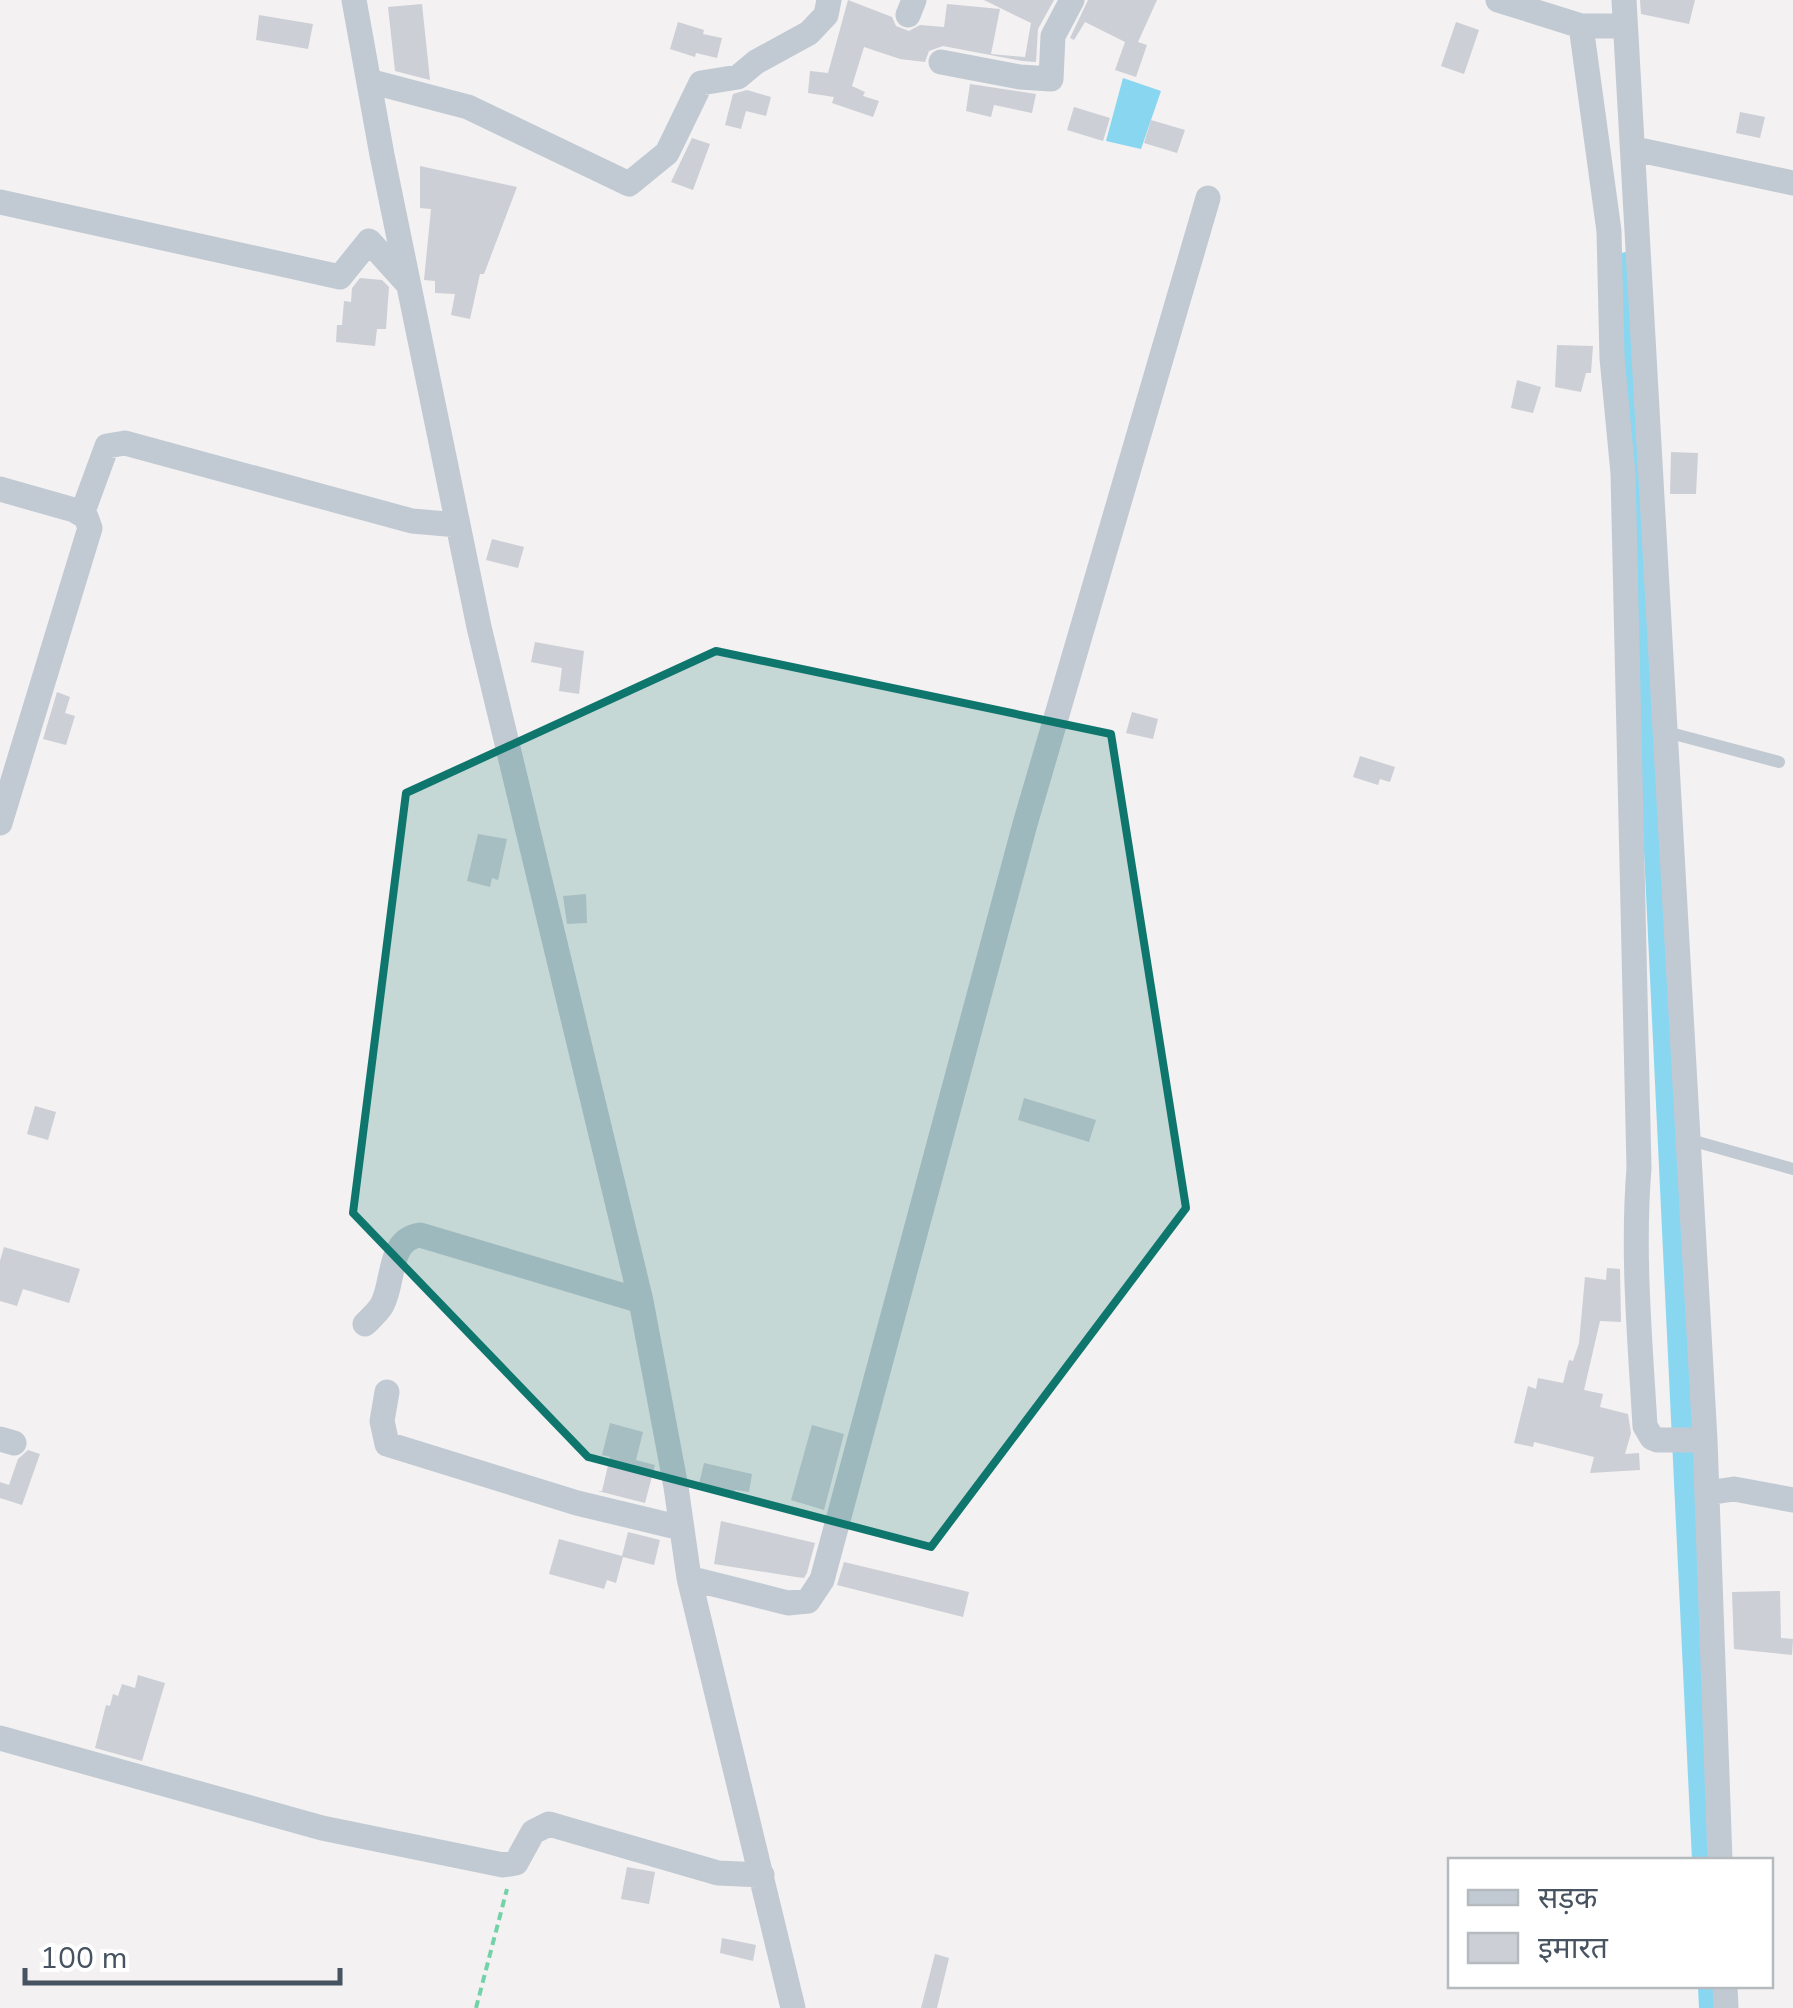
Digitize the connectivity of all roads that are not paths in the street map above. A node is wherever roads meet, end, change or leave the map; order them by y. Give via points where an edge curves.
1 (354, 0) edge
2 (828, 0) edge
3 (1072, 0) edge
4 (1498, 0) edge
5 (1623, 17) edge
6 (1583, 26) junction
7 (941, 62) dead end
8 (370, 81) junction
9 (1635, 149) junction
10 (1793, 184) edge
11 (1208, 198) dead end
12 (0, 202) edge
13 (408, 284) junction
14 (0, 489) edge
15 (82, 514) junction
16 (458, 525) junction
17 (1663, 731) junction
18 (1779, 762) dead end
19 (0, 823) edge
20 (1687, 1139) junction
21 (1793, 1168) edge
22 (641, 1301) junction
23 (365, 1324) dead end
24 (387, 1392) dead end
25 (1695, 1440) junction
26 (1707, 1493) junction
27 (1793, 1500) edge
28 (681, 1528) junction
29 (689, 1578) junction
30 (0, 1738) edge
31 (1720, 1858) edge
32 (762, 1875) junction
33 (793, 2008) edge

1 - 8 street
2 - 8 street via 826,16 809,33 738,78 701,83 666,152 629,184 468,107
3 - 7 street via 1053,36 1051,79
4 - 6 street
5 - 6 street
5 - 9 street
6 - 25 street via 1610,230 1623,472 1645,1426 1657,1440
8 - 13 street
9 - 10 street
9 - 17 street
11 - 29 street via 1025,824 822,1580 808,1601 788,1603
12 - 13 street via 340,277 368,241
13 - 16 street
14 - 15 street
15 - 16 street via 107,446 125,443 412,521
15 - 19 street via 89,535
16 - 22 street
17 - 18 lane
17 - 20 street
20 - 21 lane
20 - 25 street
22 - 23 street via 420,1235 398,1247 384,1302
22 - 28 street
24 - 28 street via 387,1444
25 - 26 street
26 - 27 street via 1734,1489
26 - 31 street
28 - 29 street
29 - 32 street
30 - 32 street via 322,1828 513,1865 533,1832 549,1824 718,1874
32 - 33 street

